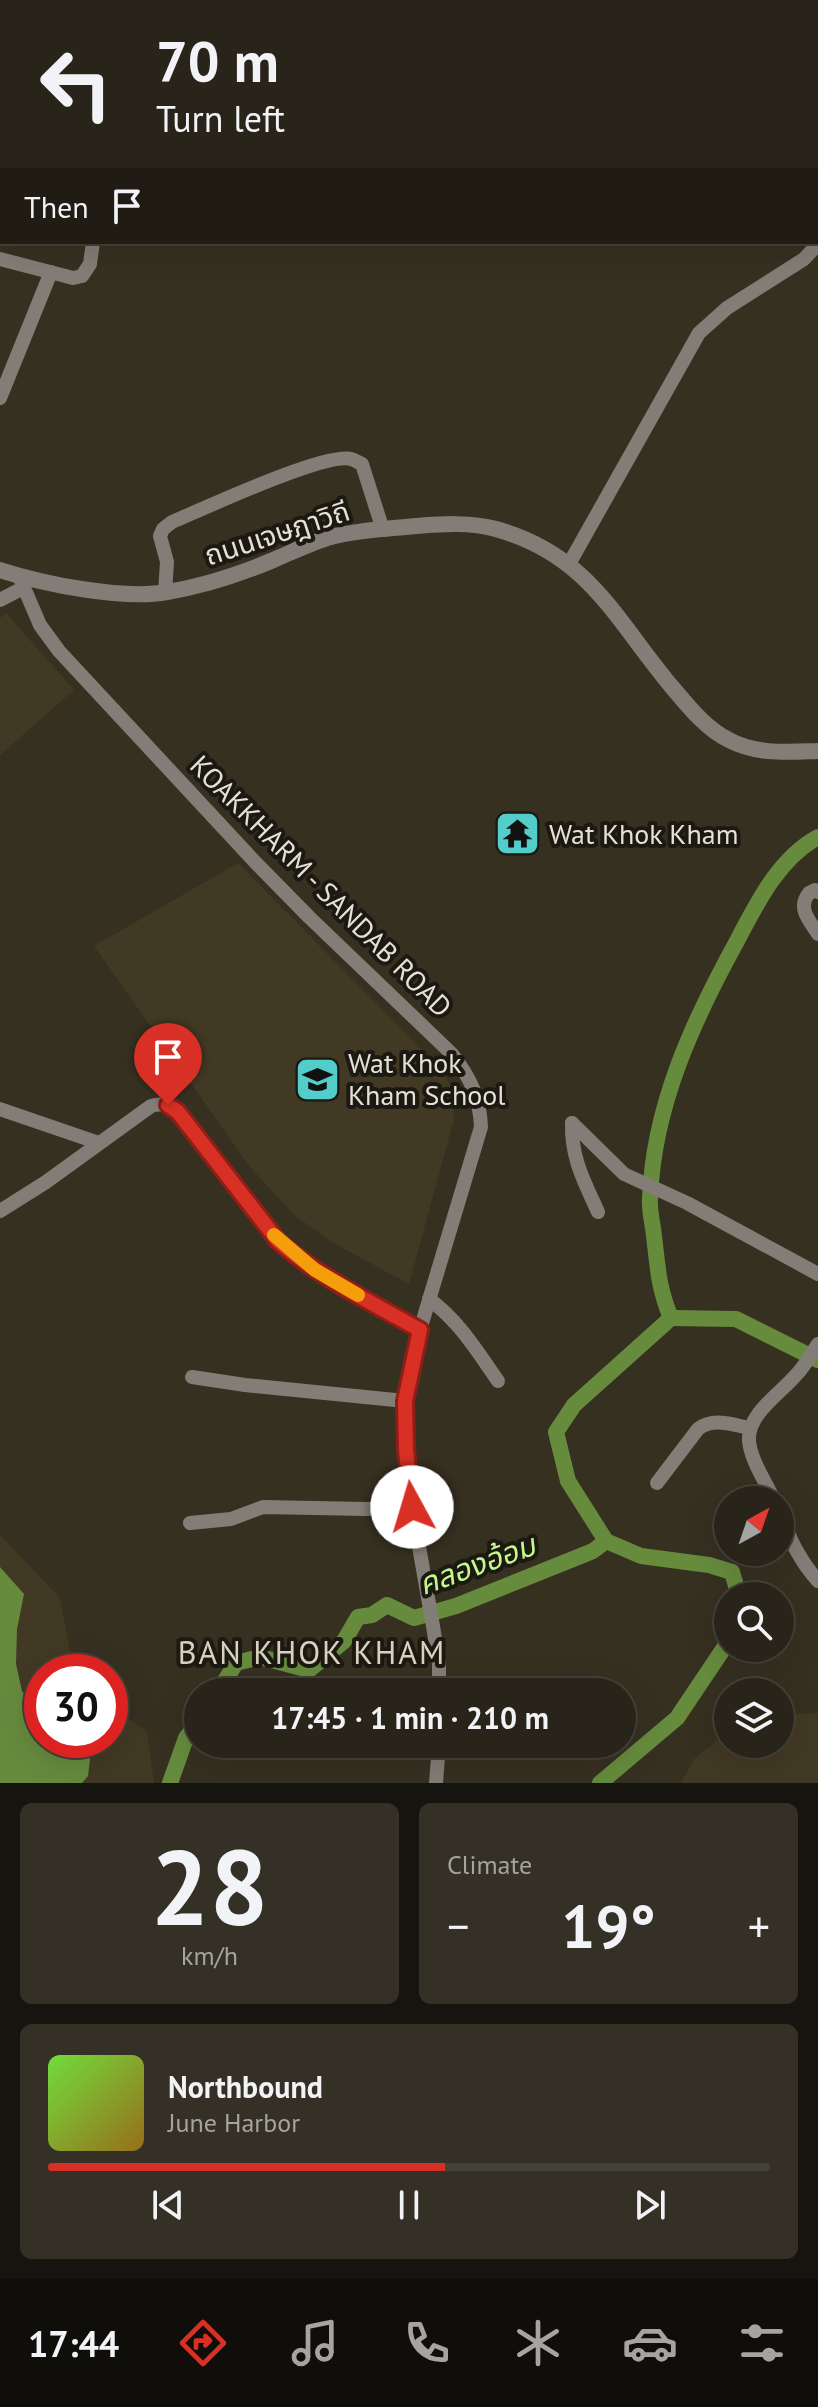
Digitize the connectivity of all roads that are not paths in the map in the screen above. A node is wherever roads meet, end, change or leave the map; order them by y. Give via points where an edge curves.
1 (93, 244) edge
2 (818, 244) edge
3 (0, 259) edge
4 (51, 272) junction
5 (0, 398) edge
6 (383, 530) junction
7 (569, 564) junction
8 (0, 570) edge
9 (21, 582) junction
10 (165, 593) junction
11 (0, 600) edge
12 (818, 751) edge
13 (818, 892) edge
14 (818, 934) edge
15 (0, 1109) edge
16 (99, 1143) junction
17 (0, 1211) edge
18 (598, 1212) dead end
19 (818, 1274) edge
20 (429, 1299) junction
21 (420, 1330) junction
22 (818, 1344) edge
23 (192, 1377) dead end
24 (498, 1381) dead end
25 (405, 1401) junction
26 (750, 1428) junction
27 (657, 1483) dead end
28 (768, 1486) edge
29 (412, 1507) junction
30 (190, 1523) dead end
31 (794, 1550) edge
32 (818, 1581) edge
33 (439, 1678) edge
34 (438, 1758) edge
35 (436, 1783) edge

1 - 4 street via 82,276
2 - 7 street via 699,333
3 - 4 street
4 - 5 street
6 - 7 street, ถนนเจษฎาวิถี via 456,524 492,528 525,538
6 - 10 street, ถนนเจษฎาวิถี via 326,538 221,581
6 - 10 street via 362,464 349,458 327,461 163,529
7 - 12 street, ถนนเจษฎาวิถี via 711,728 753,749
8 - 9 street, ถนนเจษฎาวิถี
9 - 10 street, ถนนเจษฎาวิถี
9 - 11 street
9 - 20 street, KOAKKHARM - SANDAB ROAD via 40,625 59,651 309,917 465,1071 478,1099 481,1127
13 - 14 street via 809,893 803,905
15 - 16 street
16 - 17 street
16 - 21 street via 151,1106 168,1105 278,1241 315,1270
18 - 19 street via 578,1170 572,1123 636,1182 687,1203
20 - 21 street, KOAKKHARM - SANDAB ROAD
20 - 24 street via 459,1326
21 - 25 street, KOAKKHARM - SANDAB ROAD
22 - 26 street
23 - 25 street
25 - 29 street, KOAKKHARM - SANDAB ROAD
26 - 27 street via 705,1424
26 - 28 street via 749,1441
29 - 30 street via 263,1507 231,1519
29 - 33 street, KOAKKHARM - SANDAB ROAD
31 - 32 street
34 - 35 street

